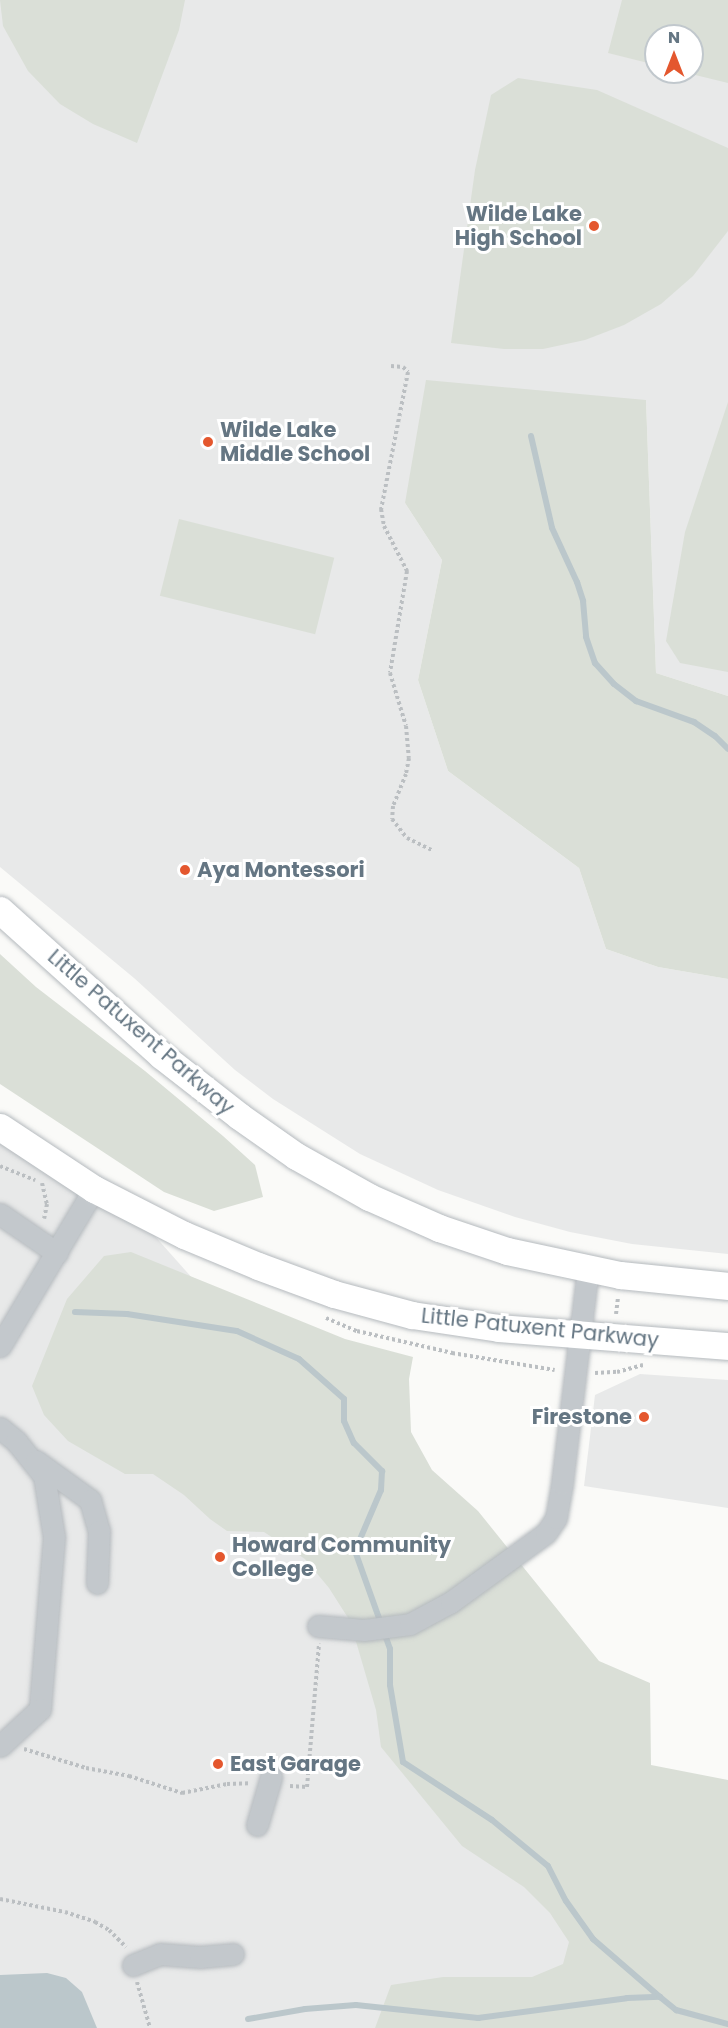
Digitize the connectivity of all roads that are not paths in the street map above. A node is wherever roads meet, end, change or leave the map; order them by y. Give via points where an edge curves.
1 (0, 910) edge
2 (0, 1127) edge
3 (94, 1189) junction
4 (0, 1215) edge
5 (57, 1253) junction
6 (588, 1269) junction
7 (728, 1286) edge
8 (578, 1335) junction
9 (0, 1346) edge
10 (728, 1346) edge
11 (0, 1428) edge
12 (31, 1457) junction
13 (97, 1583) dead end
14 (322, 1626) road end
15 (2, 1744) edge
16 (270, 1781) road end
17 (257, 1825) dead end
18 (233, 1954) dead end
19 (133, 1965) road end

1 - 6 main road, Little Patuxent Parkway via 161,1055 296,1156 369,1197 439,1228 507,1251
2 - 3 main road, Little Patuxent Parkway
3 - 5 street
3 - 8 main road, Little Patuxent Parkway via 184,1235 334,1294 411,1315
4 - 5 street
5 - 9 street
6 - 7 main road, Little Patuxent Parkway
6 - 8 street
8 - 10 main road, Little Patuxent Parkway
8 - 14 street via 556,1518 546,1533 452,1602 410,1624 364,1630
11 - 12 street
12 - 13 street via 90,1500 99,1531
12 - 15 street via 44,1476 54,1537 40,1709
16 - 17 street
18 - 19 street via 160,1954

